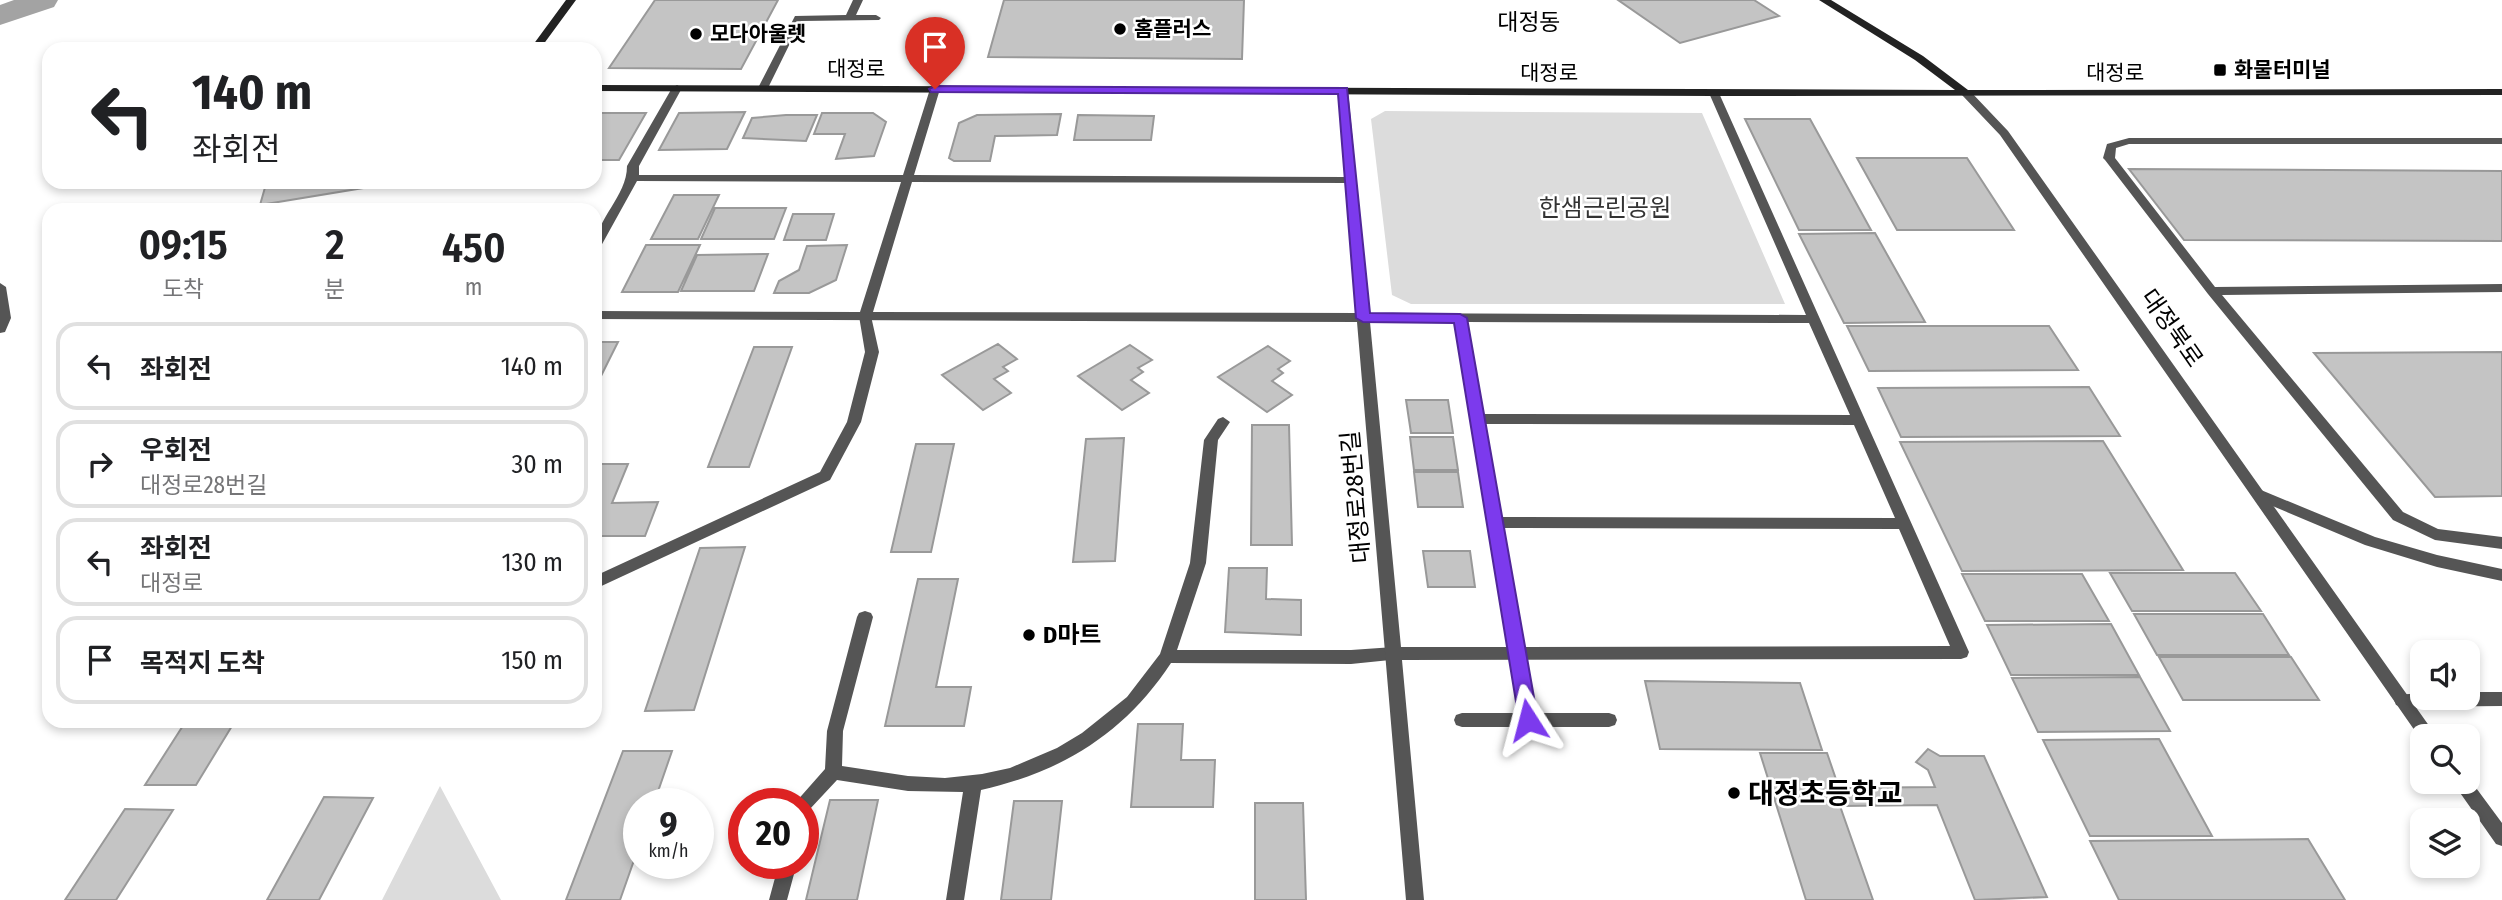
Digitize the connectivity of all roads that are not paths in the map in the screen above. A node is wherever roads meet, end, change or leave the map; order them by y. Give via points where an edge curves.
1 (571, 0) edge
2 (858, 0) edge
3 (1824, 0) edge
4 (850, 18) junction
5 (876, 18) dead end
6 (540, 42) edge
7 (602, 88) edge
8 (677, 88) junction
9 (763, 88) junction
10 (935, 89) junction
11 (1343, 90) junction
12 (2502, 92) edge
13 (1714, 93) junction
14 (1966, 93) junction
15 (2502, 141) edge
16 (633, 178) junction
17 (908, 179) junction
18 (1351, 180) junction
19 (602, 233) edge
20 (0, 287) edge
21 (2502, 288) edge
22 (2212, 291) junction
23 (602, 315) edge
24 (865, 316) junction
25 (1363, 318) junction
26 (1460, 318) junction
27 (1814, 319) junction
28 (0, 329) edge
29 (1478, 419) junction
30 (1859, 420) junction
31 (1223, 422) dead end
32 (2261, 495) junction
33 (1495, 522) junction
34 (1904, 524) junction
35 (2502, 544) edge
36 (2502, 575) edge
37 (602, 580) edge
38 (865, 617) dead end
39 (1518, 653) junction
40 (1394, 654) junction
41 (1167, 656) junction
42 (2502, 699) edge
43 (2402, 700) junction
44 (1462, 720) dead end
45 (1528, 720) junction
46 (1609, 720) dead end
47 (2420, 724) edge
48 (833, 772) junction
49 (973, 783) junction
50 (818, 788) edge
51 (2471, 794) edge
52 (2502, 838) edge
53 (784, 879) edge
54 (778, 900) edge
55 (955, 900) edge
56 (1415, 900) edge

1 - 6 street
2 - 4 street
3 - 14 street, 대정북로 via 1919,58
4 - 5 street
4 - 9 street via 798,18
7 - 8 street, 대정로
8 - 9 street, 대정로
8 - 16 street via 633,166
9 - 10 street, 대정로
10 - 11 street, 대정로
10 - 17 street
11 - 13 street, 대정로
11 - 18 street, 대정로28번길
12 - 14 street, 대정로
13 - 14 street, 대정로
13 - 27 street
14 - 32 street, 대정북로 via 2004,132
15 - 22 street via 2129,141 2111,146 2109,158
16 - 17 street
16 - 19 street
17 - 18 street
17 - 24 street
18 - 25 street, 대정로28번길
20 - 28 street via 5,318
21 - 22 street
22 - 35 street via 2398,516 2435,534
23 - 24 street
24 - 25 street
24 - 37 street via 872,352 854,422 825,476
25 - 26 street
25 - 40 street, 대정로28번길
26 - 27 street
26 - 29 street
27 - 30 street
29 - 30 street
29 - 33 street
30 - 34 street
31 - 41 street via 1211,440 1198,563
32 - 36 street via 2370,541
32 - 43 street, 대정북로
33 - 34 street
33 - 39 street
34 - 39 street via 1961,652
38 - 48 street via 835,731
39 - 40 street
39 - 45 street
40 - 41 street
40 - 56 street, 대정로28번길
41 - 49 street via 1133,702 1070,749 1030,769
42 - 43 street
43 - 47 street, 대정북로
44 - 45 street
45 - 46 street
48 - 49 street via 930,785
48 - 50 street
49 - 55 street
51 - 52 street
53 - 54 street

